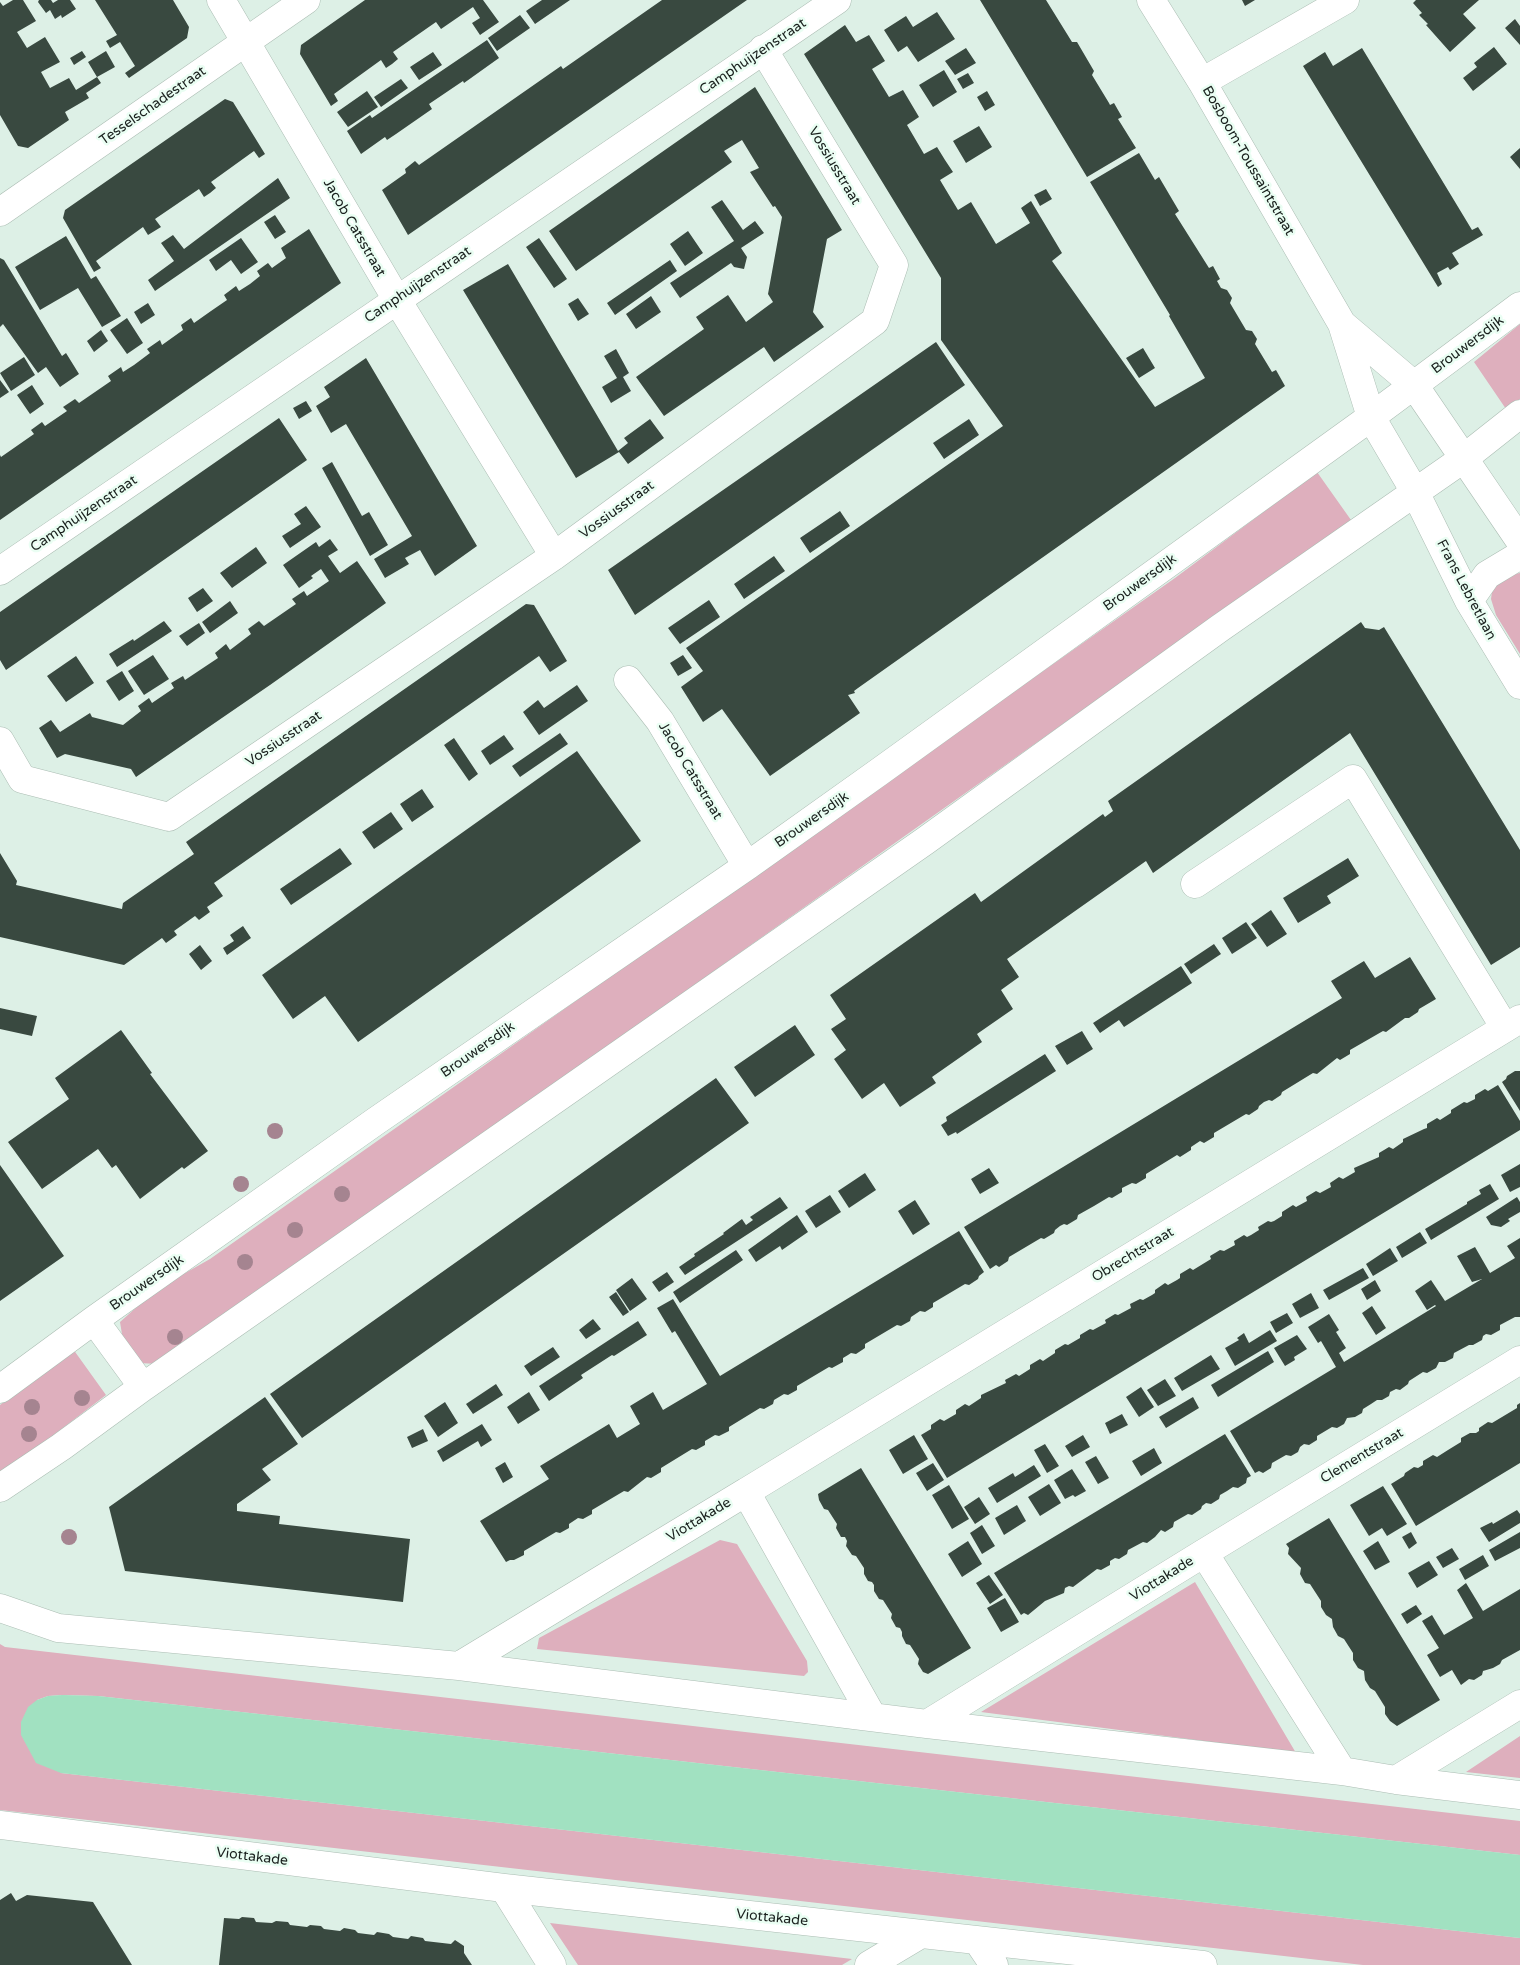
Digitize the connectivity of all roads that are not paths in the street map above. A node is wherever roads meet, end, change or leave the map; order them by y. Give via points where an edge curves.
1 (221, 0) edge
2 (306, 0) edge
3 (837, 0) edge
4 (1151, 0) edge
5 (1345, 0) edge
6 (245, 42) junction
7 (763, 49) junction
8 (1202, 82) junction
9 (4, 200) edge
10 (397, 300) junction
11 (1520, 306) edge
12 (1342, 324) junction
13 (1414, 385) junction
14 (1520, 414) edge
15 (1371, 417) junction
16 (1463, 459) junction
17 (1415, 492) junction
18 (1520, 541) edge
19 (554, 556) junction
20 (1520, 557) edge
21 (0, 571) edge
22 (1469, 601) junction
23 (628, 680) dead end
24 (1520, 685) edge
25 (0, 741) edge
26 (747, 866) junction
27 (1195, 884) dead end
28 (1513, 1024) edge
29 (94, 1320) junction
30 (1520, 1360) edge
31 (143, 1387) junction
32 (0, 1389) edge
33 (0, 1488) edge
34 (746, 1492) junction
35 (1204, 1553) junction
36 (0, 1608) edge
37 (459, 1666) junction
38 (1520, 1704) edge
39 (872, 1716) junction
40 (927, 1724) junction
41 (1342, 1771) junction
42 (1396, 1780) junction
43 (1520, 1795) edge
44 (0, 1825) edge
45 (504, 1888) junction
46 (921, 1934) junction
47 (977, 1940) junction
48 (552, 1965) edge
49 (869, 1965) edge
50 (994, 1965) edge
51 (1202, 1965) edge

1 - 6 street, Jacob Catsstraat
2 - 6 street, Tesselschadestraat
3 - 7 street, Camphuijzenstraat
4 - 8 street, Bosboom-Toussaintstraat
5 - 8 street
6 - 9 street, Tesselschadestraat
6 - 10 street, Jacob Catsstraat
7 - 10 street, Camphuijzenstraat
7 - 19 street, Vossiusstraat via 894,265 875,321
8 - 12 street, Bosboom-Toussaintstraat
10 - 19 street, Jacob Catsstraat
10 - 21 street, Camphuijzenstraat
11 - 13 street, Brouwersdijk
12 - 13 street, Bosboom-Toussaintstraat
12 - 15 street, Bosboom-Toussaintstraat
13 - 15 street, Brouwersdijk
13 - 16 street, Bosboom-Toussaintstraat
14 - 16 street
15 - 17 street, Bosboom-Toussaintstraat
15 - 26 street, Brouwersdijk
16 - 17 street
16 - 18 street
17 - 22 street, Frans Lebretlaan
17 - 31 street via 917,846
19 - 25 street, Vossiusstraat via 169,817 22,779
20 - 22 street via 1487,575
22 - 24 street, Frans Lebretlaan
23 - 26 street, Jacob Catsstraat via 660,721
26 - 29 street, Brouwersdijk
27 - 28 street via 1353,779
28 - 34 street, Obrechtstraat
29 - 31 street
29 - 32 street, Brouwersdijk
30 - 35 street, Clementstraat
31 - 33 street
34 - 37 street, Viottakade
34 - 39 street, Viottakade
35 - 40 street, Viottakade
35 - 41 street, Viottakade
36 - 37 street via 58,1628
37 - 39 street
38 - 42 street
39 - 40 street
40 - 41 street
41 - 42 street
42 - 43 street
44 - 45 street, Viottakade
45 - 46 street, Viottakade
45 - 48 street
46 - 47 street, Viottakade
46 - 49 street
47 - 50 street
47 - 51 street, Viottakade

